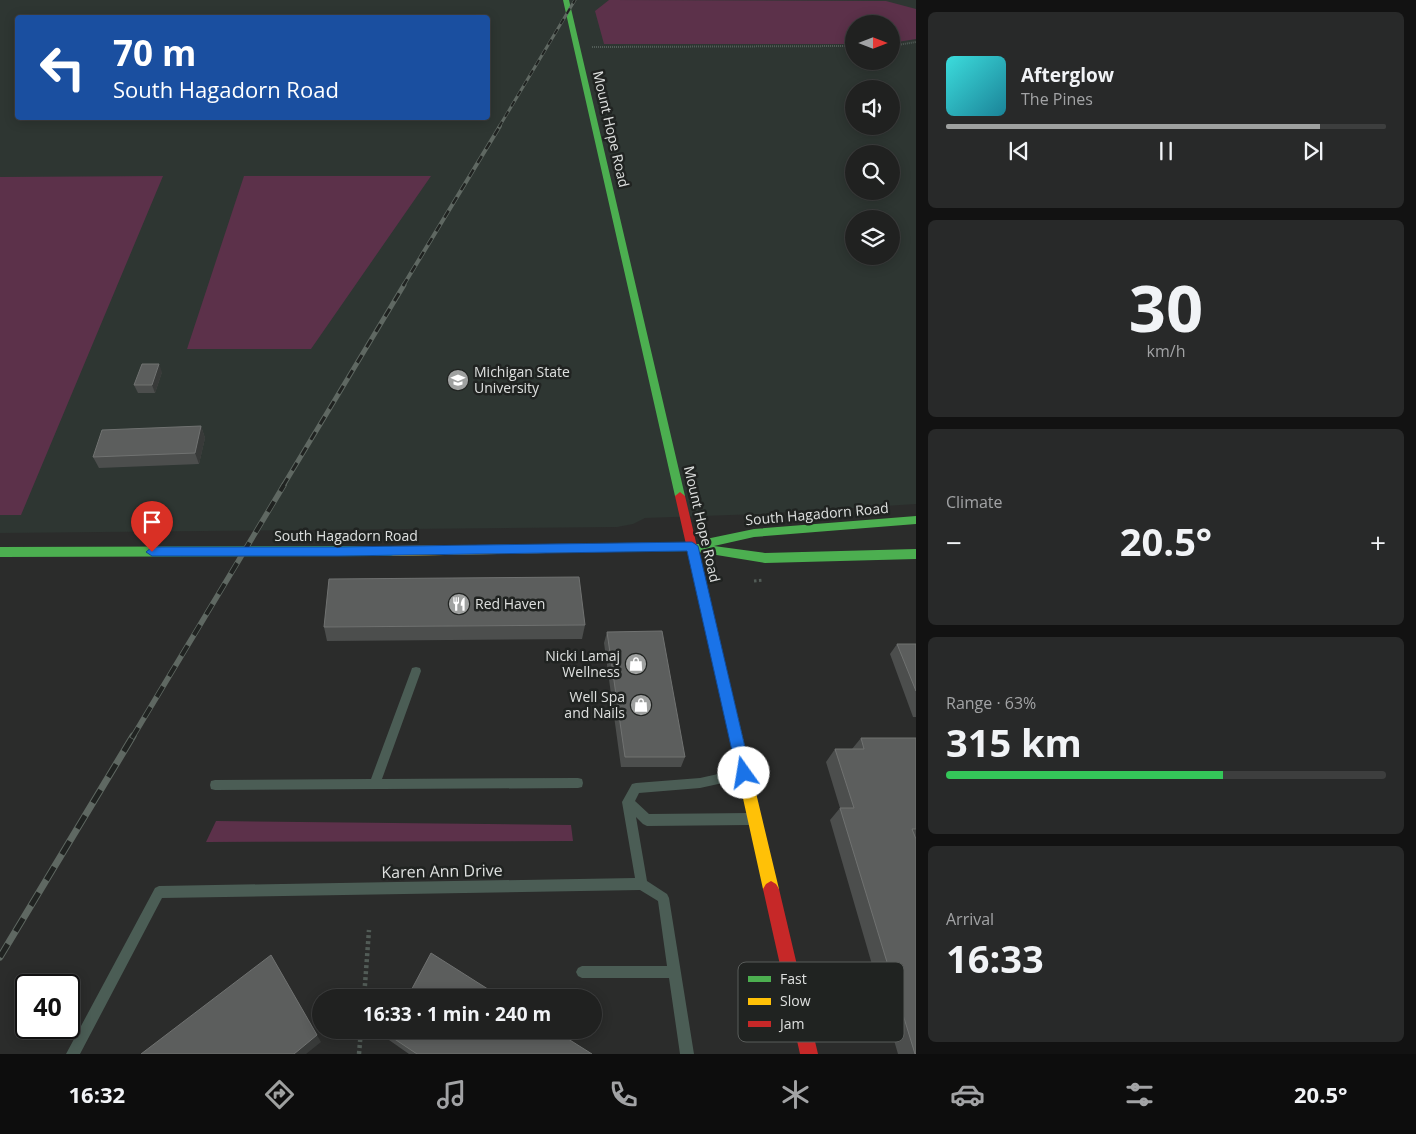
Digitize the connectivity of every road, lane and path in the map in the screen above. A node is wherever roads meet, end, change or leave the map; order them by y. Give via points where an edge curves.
1 (566, 0) edge
2 (916, 42) edge
3 (900, 45) edge
4 (845, 46) edge
5 (576, 47) junction
6 (916, 520) edge
7 (692, 546) junction
8 (0, 552) edge
9 (916, 554) edge
10 (416, 671) dead end
11 (744, 773) junction
12 (578, 783) dead end
13 (375, 784) junction
14 (215, 785) dead end
15 (628, 802) junction
16 (755, 819) junction
17 (642, 884) junction
18 (159, 892) joint
19 (370, 930) dead end
20 (788, 962) edge
21 (582, 972) dead end
22 (674, 972) junction
23 (365, 989) edge
24 (360, 1039) edge
25 (73, 1054) edge
26 (359, 1054) edge
27 (687, 1054) edge

1 - 5 street, Mount Hope Road
2 - 3 path
4 - 5 path
5 - 7 street, Mount Hope Road
6 - 7 street, South Hagadorn Road via 754,533
7 - 8 street, South Hagadorn Road via 338,552
7 - 9 street, South Hagadorn Road via 765,558
7 - 11 street, Mount Hope Road
10 - 13 lane
11 - 15 lane via 700,783 636,788
11 - 16 street, Mount Hope Road
12 - 13 lane
13 - 14 lane
15 - 16 lane via 647,820
15 - 17 lane
16 - 20 street, Mount Hope Road
17 - 18 lane, Karen Ann Drive
17 - 22 lane via 662,898
18 - 25 lane
19 - 23 path
21 - 22 lane
22 - 27 lane
24 - 26 path

